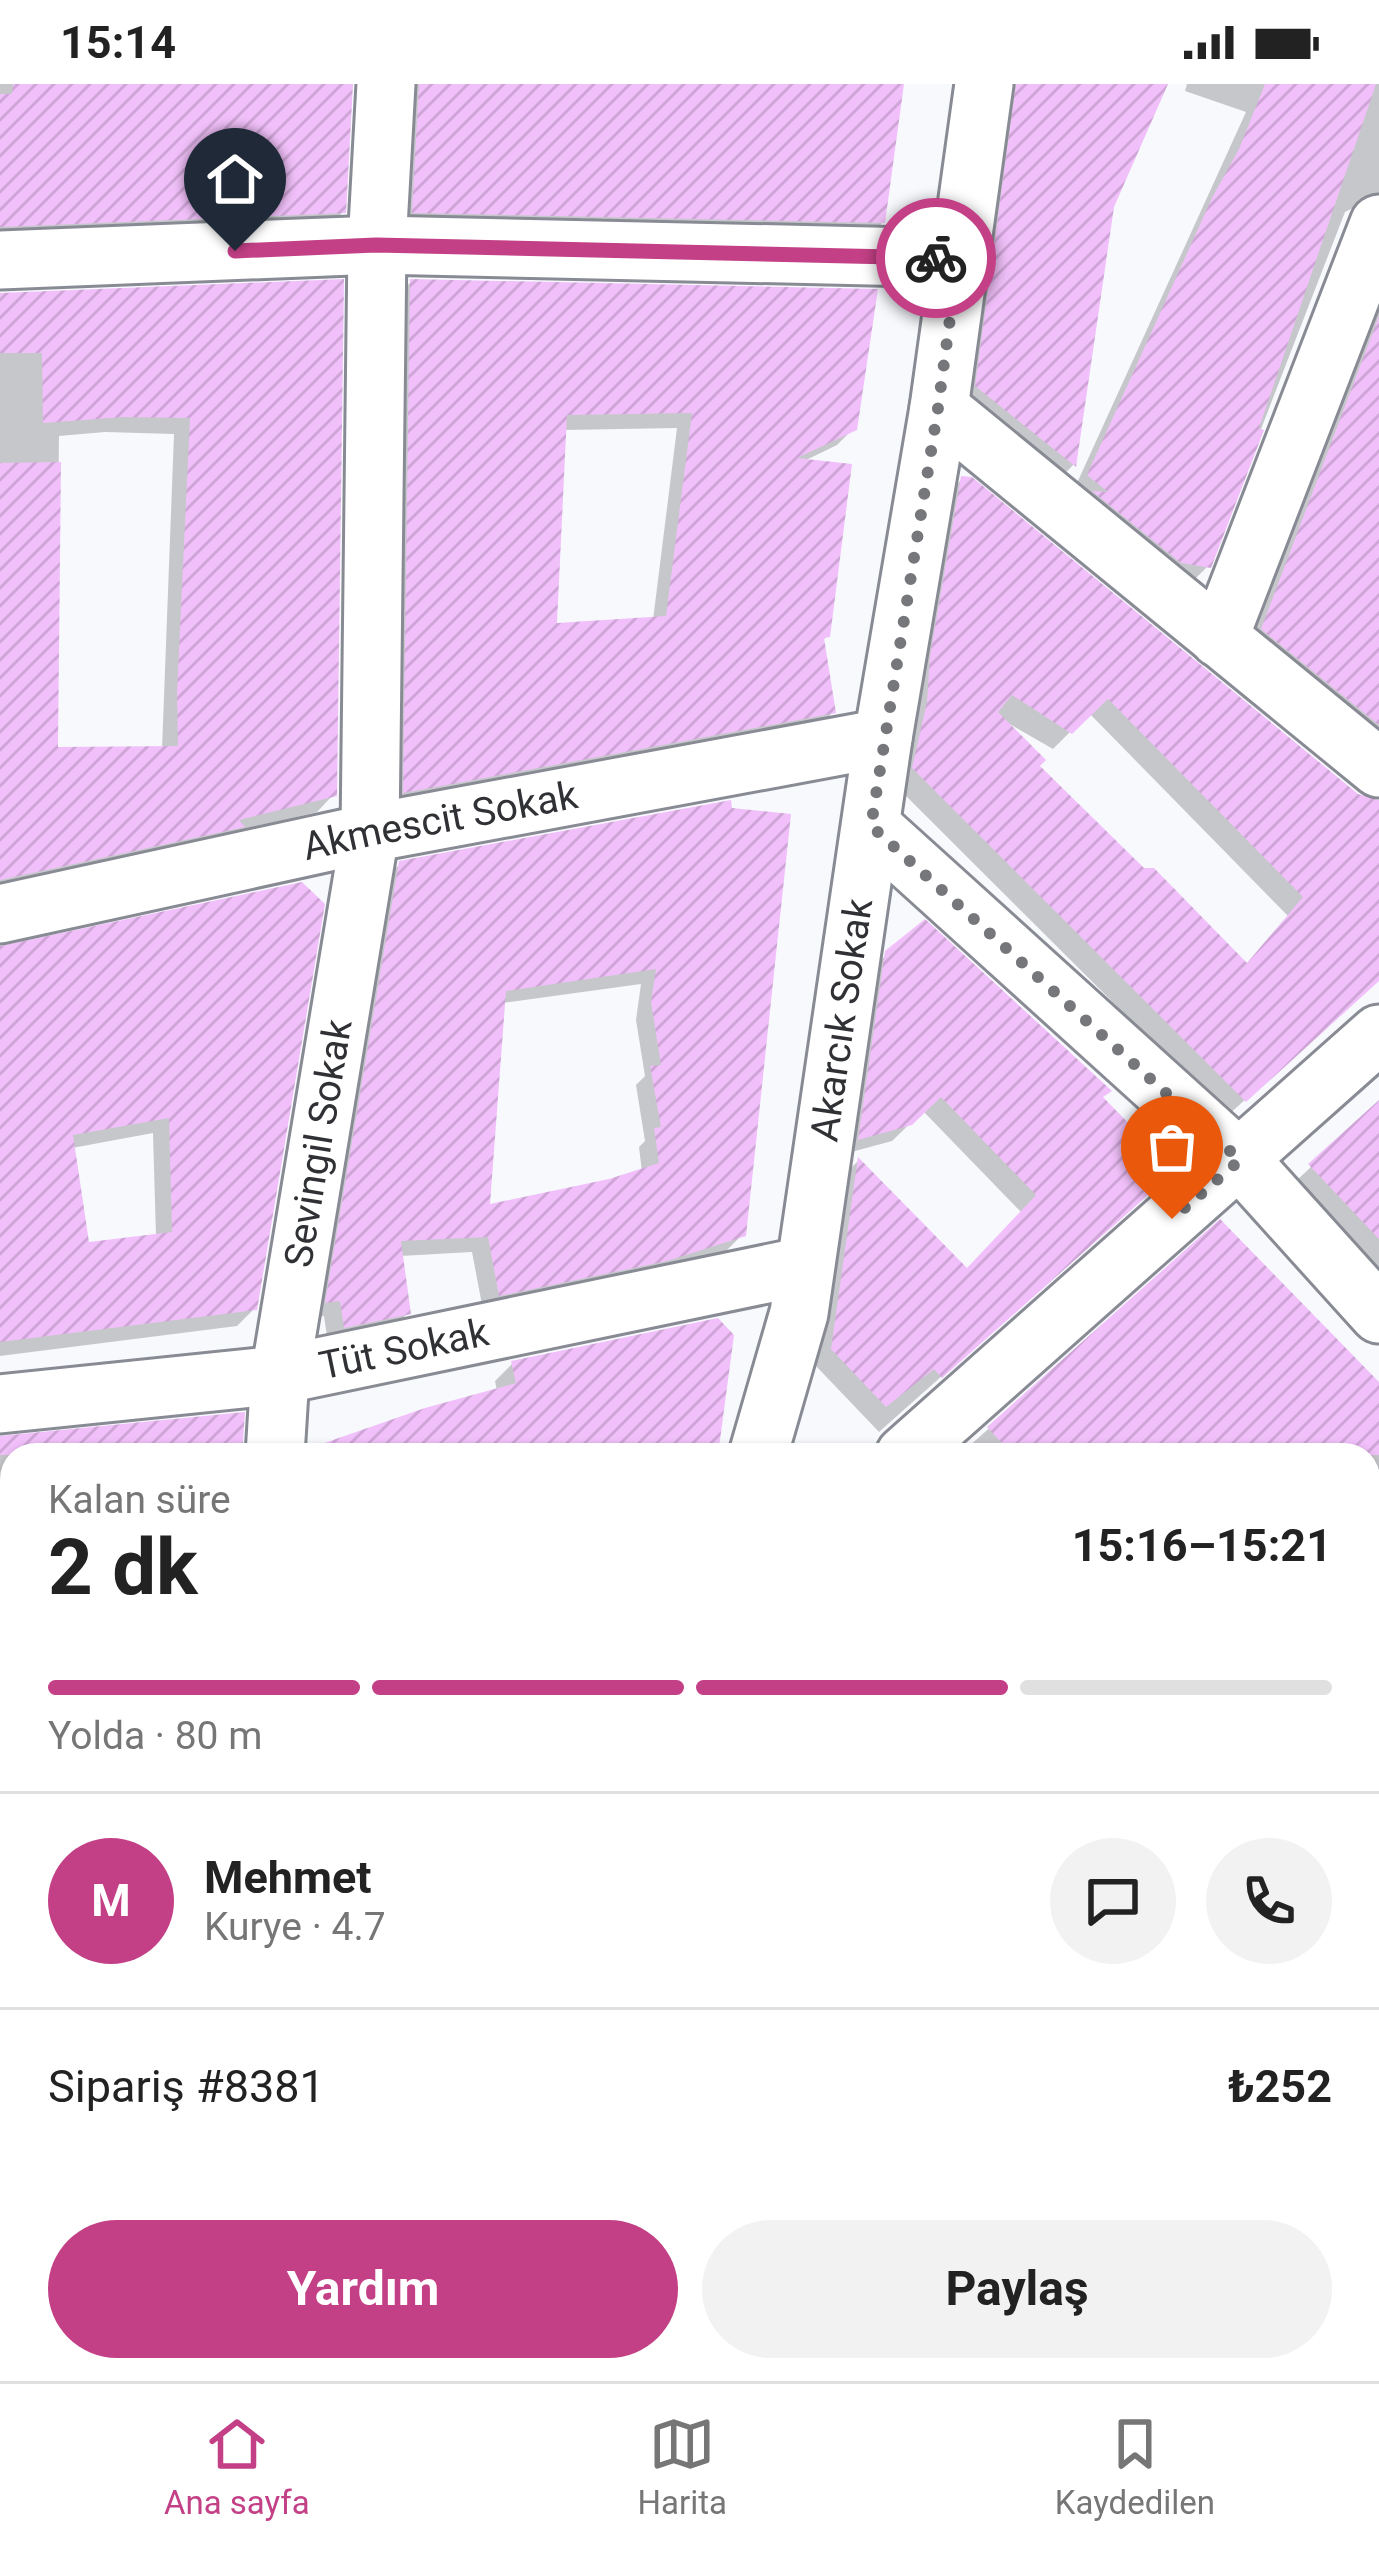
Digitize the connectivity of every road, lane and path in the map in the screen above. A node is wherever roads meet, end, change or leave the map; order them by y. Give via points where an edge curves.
1 (386, 84) edge
2 (984, 84) edge
3 (1378, 230) edge
4 (376, 245) junction
5 (958, 259) junction
6 (0, 260) edge
7 (938, 408) junction
8 (1219, 638) junction
9 (884, 738) junction
10 (1379, 768) edge
11 (871, 826) junction
12 (370, 833) junction
13 (0, 914) edge
14 (1379, 1034) edge
15 (1240, 1160) junction
16 (805, 1266) junction
17 (1379, 1315) edge
18 (280, 1375) junction
19 (0, 1404) edge
20 (276, 1443) edge
21 (761, 1443) edge
22 (935, 1443) edge

1 - 4 street
2 - 5 street, Akarcık Sokak
3 - 8 street
4 - 5 street
4 - 6 street
4 - 12 street, Sevingil Sokak
5 - 7 street, Akarcık Sokak
7 - 8 street
7 - 9 street, Akarcık Sokak
8 - 10 street
9 - 11 street, Akarcık Sokak
9 - 12 street, Akmescit Sokak
11 - 15 street
11 - 16 street, Akarcık Sokak
12 - 13 street, Akmescit Sokak
12 - 18 street, Sevingil Sokak
14 - 15 street
15 - 17 street
15 - 22 street
16 - 18 street, Tüt Sokak
16 - 21 street, Akarcık Sokak
18 - 19 street, Tüt Sokak
18 - 20 street, Sevingil Sokak

